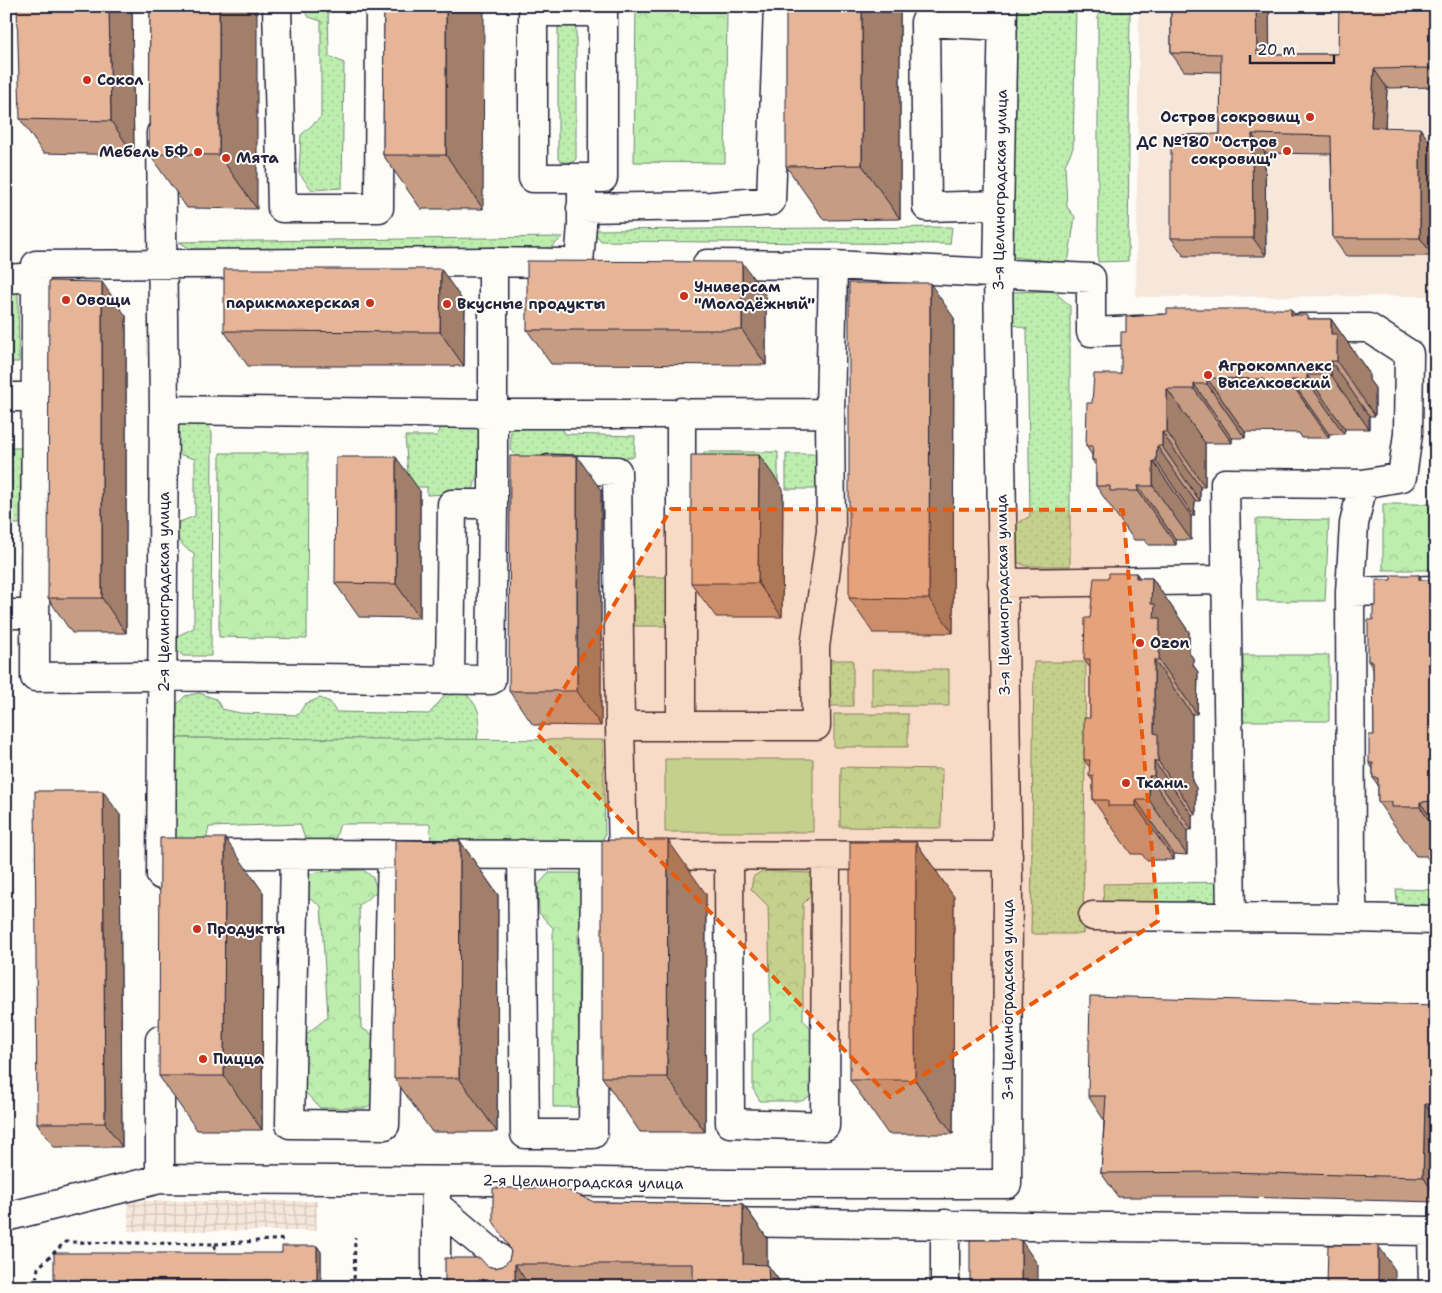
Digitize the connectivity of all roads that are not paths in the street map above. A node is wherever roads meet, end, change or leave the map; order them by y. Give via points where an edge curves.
1 (277, 6) edge
2 (380, 6) edge
3 (778, 6) edge
4 (1003, 16) edge
5 (160, 105) edge
6 (582, 178) junction
7 (999, 205) junction
8 (581, 208) junction
9 (493, 262) junction
10 (579, 263) junction
11 (608, 263) edge
12 (686, 264) edge
13 (162, 265) junction
14 (833, 265) junction
15 (998, 275) junction
16 (36, 277) junction
17 (6, 279) edge
18 (1272, 328) edge
19 (1184, 329) edge
20 (6, 397) edge
21 (35, 397) junction
22 (164, 410) junction
23 (681, 412) junction
24 (830, 413) junction
25 (492, 414) junction
26 (492, 468) junction
27 (1363, 484) junction
28 (493, 504) junction
29 (1228, 580) junction
30 (1002, 583) junction
31 (1436, 590) edge
32 (1350, 592) junction
33 (6, 614) edge
34 (35, 614) junction
35 (164, 677) junction
36 (450, 680) junction
37 (681, 725) junction
38 (620, 726) junction
39 (162, 854) junction
40 (295, 854) junction
41 (392, 854) junction
42 (522, 854) junction
43 (623, 855) junction
44 (595, 856) junction
45 (1008, 856) junction
46 (729, 857) junction
47 (826, 857) junction
48 (161, 904) edge
49 (1093, 916) dead end
50 (1231, 917) junction
51 (1353, 918) junction
52 (1436, 920) edge
53 (160, 1014) edge
54 (160, 1179) junction
55 (536, 1181) junction
56 (1007, 1184) joint
57 (436, 1192) junction
58 (585, 1205) edge
59 (6, 1217) edge
60 (698, 1222) edge
61 (945, 1224) junction
62 (1434, 1230) edge
63 (436, 1287) edge
64 (519, 1287) edge
65 (945, 1287) edge
66 (1433, 1287) edge

1 - 2 street via 282,208 379,208
3 - 8 street via 771,201 711,206
4 - 7 street, 3-я Целиноградская улица
4 - 7 street via 925,22 927,207
5 - 13 street, 2-я Целиноградская улица
6 - 6 street via 603,178 603,12 533,12 533,178
6 - 8 street
7 - 15 street, 3-я Целиноградская улица
8 - 10 street
9 - 10 street
9 - 13 street
9 - 25 street
10 - 11 street
12 - 14 street
13 - 16 street via 36,265
13 - 22 street, 2-я Целиноградская улица
14 - 15 street
14 - 24 street
15 - 19 street via 1091,278 1091,332
15 - 30 street, 3-я Целиноградская улица
16 - 17 street
16 - 21 street
18 - 27 street via 1369,328 1409,354 1408,434 1402,477
20 - 21 street
21 - 34 street
22 - 25 street
22 - 35 street, 2-я Целиноградская улица
23 - 24 street
23 - 25 street
23 - 37 street
24 - 37 street via 831,531 815,647 816,726
25 - 26 street
26 - 28 street
26 - 38 street via 617,471
27 - 29 street via 1225,483
27 - 32 street via 1354,524
28 - 36 street via 491,680
28 - 36 street via 452,504
29 - 30 street
29 - 50 street
30 - 45 street, 3-я Целиноградская улица
31 - 32 street
32 - 51 street
33 - 34 street
34 - 35 street via 35,677
35 - 36 street
35 - 39 street, 2-я Целиноградская улица
37 - 38 street
38 - 43 street
39 - 40 street
39 - 48 street, 2-я Целиноградская улица
40 - 41 street
40 - 41 street via 290,1124 385,1125
41 - 42 street
42 - 44 street
42 - 44 street via 525,1134 593,1134
43 - 44 street
43 - 46 street
45 - 47 street
45 - 56 street, 3-я Целиноградская улица
46 - 47 street
46 - 47 street via 730,1123 824,1126
49 - 50 street
50 - 51 street
51 - 52 street
53 - 54 street
54 - 57 street, 2-я Целиноградская улица
54 - 59 street, 2-я Целиноградская улица
55 - 56 street, 2-я Целиноградская улица
55 - 57 street, 2-я Целиноградская улица
55 - 58 street
57 - 63 street
57 - 64 street via 503,1262
60 - 61 street
61 - 62 street
61 - 65 street
62 - 66 street

